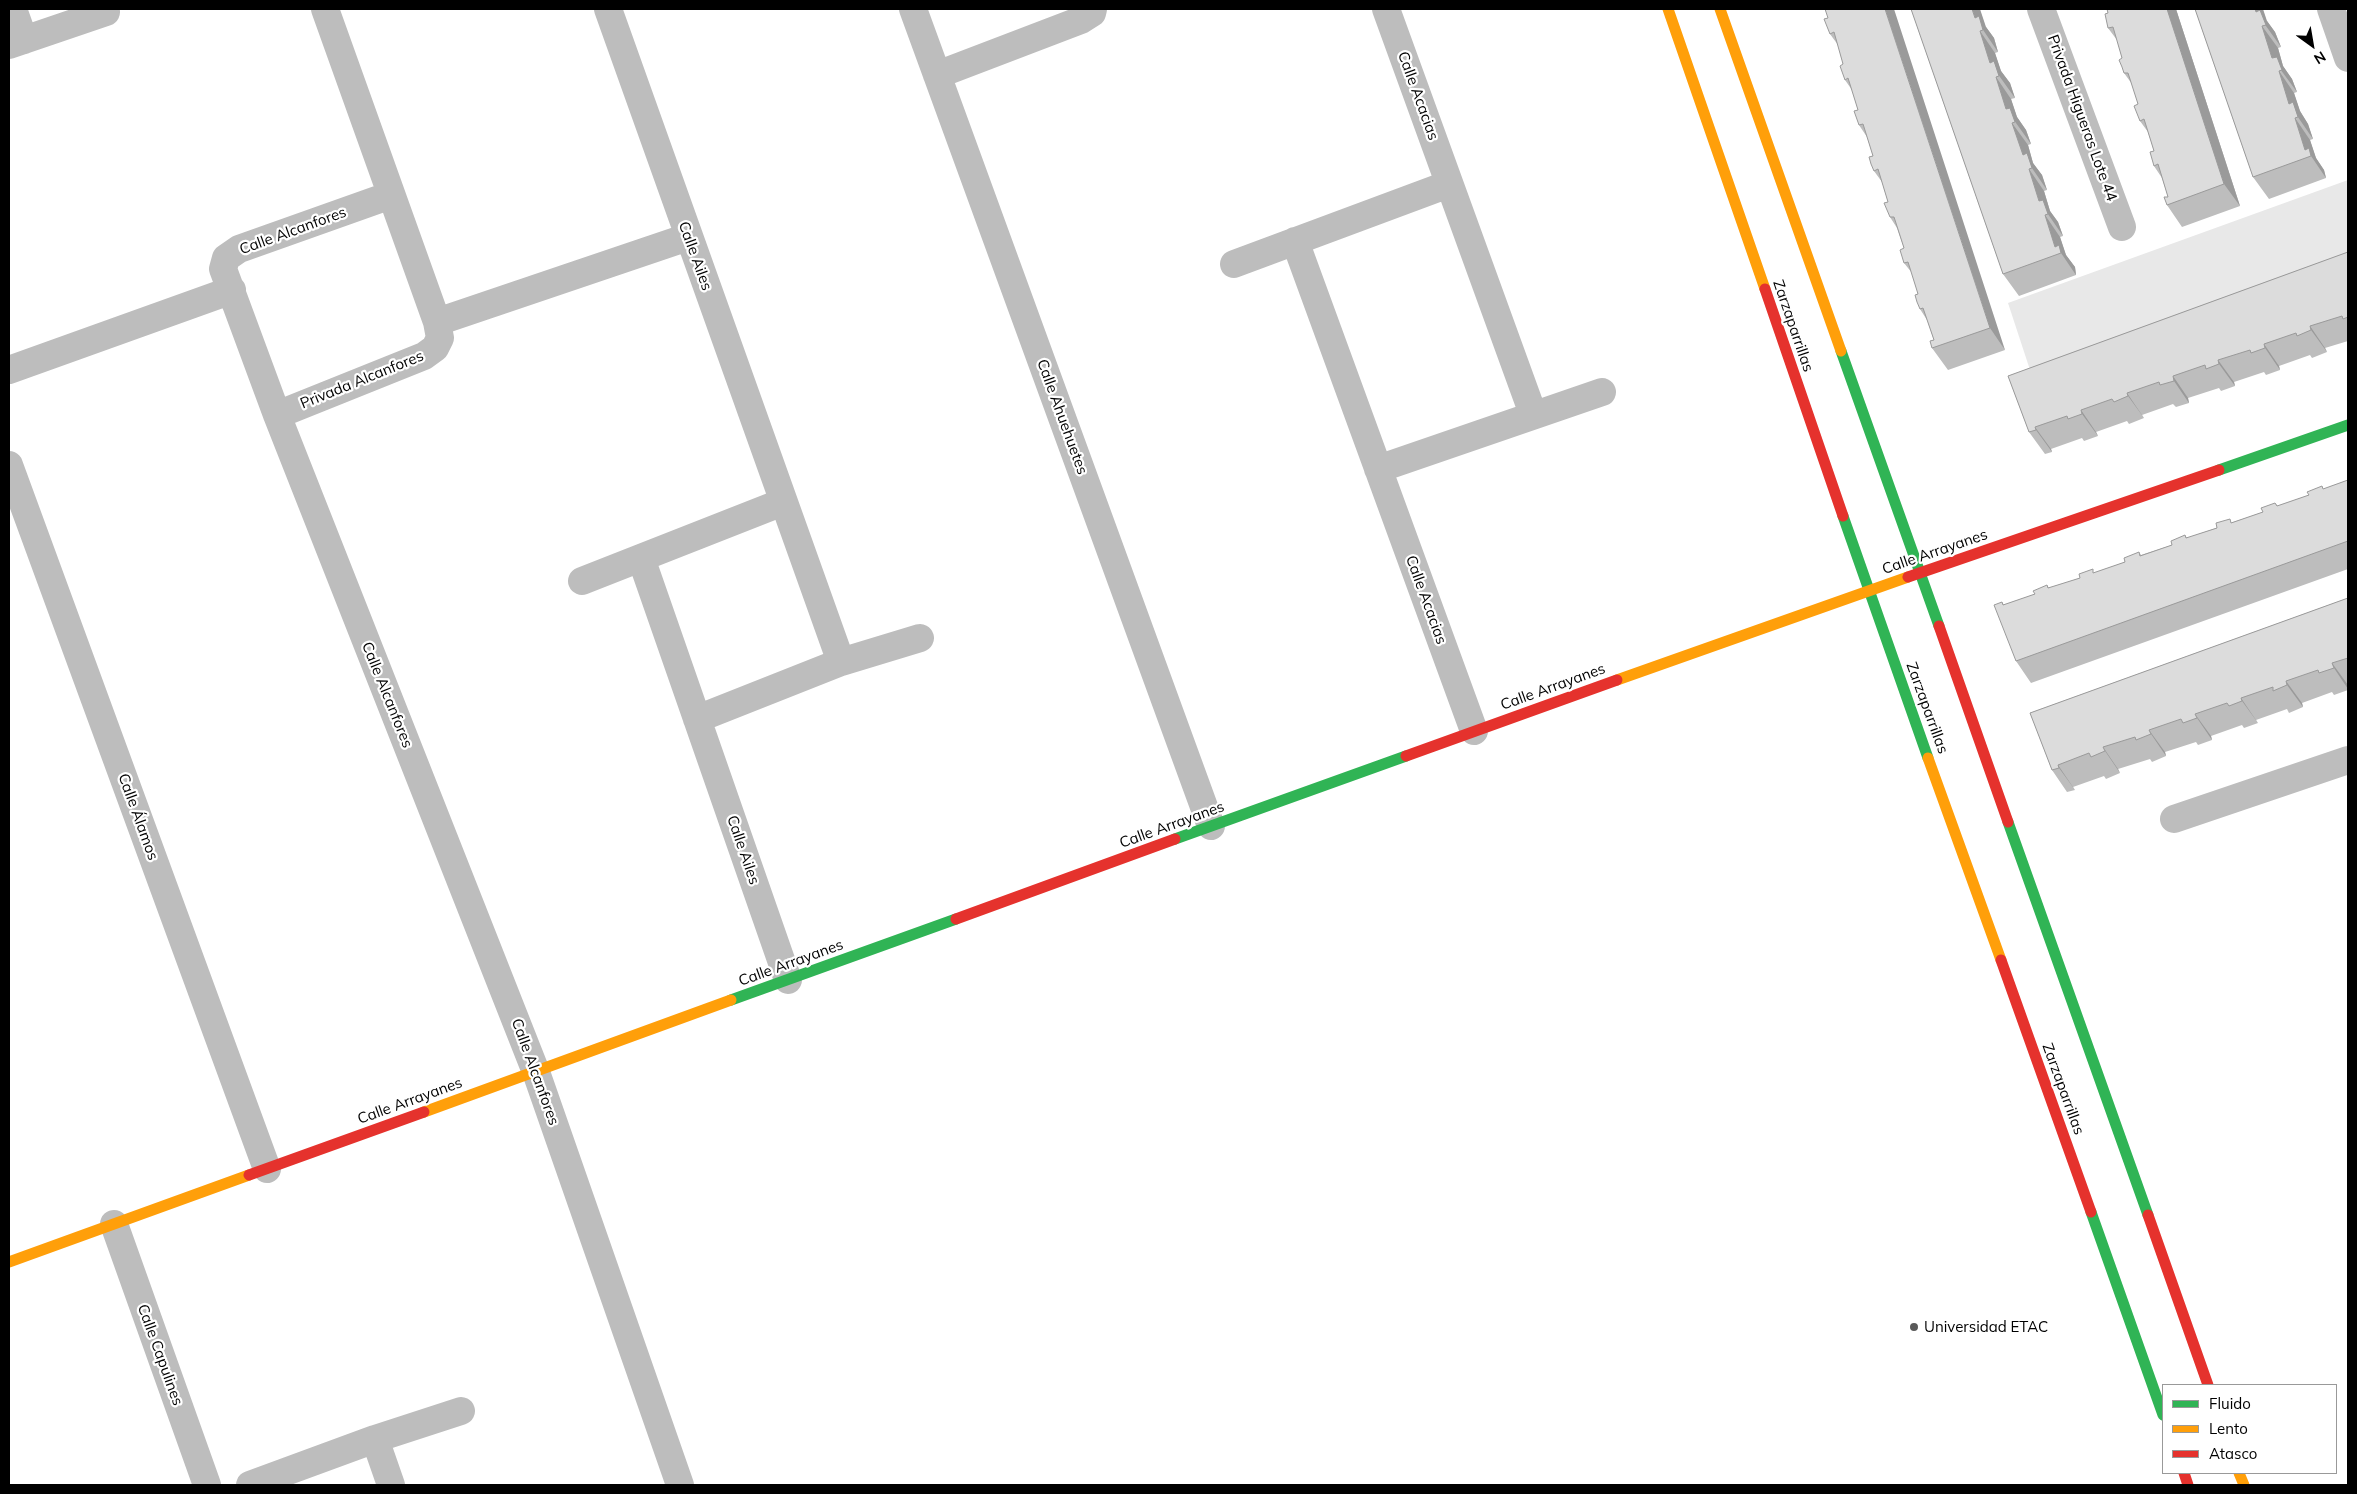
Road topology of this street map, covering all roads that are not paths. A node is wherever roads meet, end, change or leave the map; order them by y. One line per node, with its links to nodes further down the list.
1 (13, 9): 12 (street)
2 (325, 9): 16 (street)
3 (608, 9): 18 (street, Calle Ailes)
4 (913, 9): 14 (street, Calle Ahuehuetes)
5 (1093, 9): 14 (street)
6 (1386, 9): 15 (street, Calle Acacias)
7 (1668, 9): 34 (street, Zarzaparrillas)
8 (1720, 9): 32 (street)
9 (2041, 9): 17 (street, Privada Higueras Lote 44)
10 (2331, 9): 13 (street)
11 (106, 12): 12 (street)
12 (16, 43)
13 (2348, 58)
14 (937, 75): 41 (street, Calle Ahuehuetes)
15 (1449, 184): 19 (street); 25 (street, Calle Acacias)
16 (391, 195): 21 (street, Calle Alcanfores); 22 (street, Privada Alcanfores)
17 (2122, 227)
18 (688, 237): 22 (street); 30 (street, Calle Ailes)
19 (1295, 241): 20 (street); 29 (street, Calle Acacias)
20 (1234, 264)
21 (232, 290): 23 (street); 26 (street, Calle Alcanfores)
22 (437, 322): 26 (street, Privada Alcanfores)
23 (9, 370)
24 (1602, 392): 25 (street)
25 (1533, 414): 29 (street)
26 (276, 415): 43 (street, Calle Alcanfores)
27 (2348, 425): 32 (street, Calle Arrayanes)
28 (9, 466): 44 (street, Calle Álamos)
29 (1378, 468): 38 (street, Calle Acacias)
30 (784, 502): 31 (street); 36 (street, Calle Ailes)
31 (641, 558): 33 (street); 37 (street, Calle Ailes)
32 (1921, 573): 34 (street, Calle Arrayanes); 47 (street)
33 (582, 581)
34 (1869, 591): 38 (street, Calle Arrayanes); 49 (street, Zarzaparrillas)
35 (920, 638): 36 (street)
36 (841, 662): 37 (street)
37 (697, 719): 42 (street, Calle Ailes)
38 (1474, 731): 41 (street, Calle Arrayanes)
39 (2348, 760): 40 (street)
40 (2174, 819)
41 (1211, 826): 42 (street, Calle Arrayanes)
42 (788, 980): 43 (street, Calle Arrayanes)
43 (536, 1072): 44 (street, Calle Arrayanes); 54 (street, Calle Alcanfores)
44 (266, 1169): 45 (street, Calle Arrayanes)
45 (114, 1224): 46 (street, Calle Arrayanes); 51 (street, Calle Capulines)
46 (9, 1262)
47 (2208, 1384)
48 (461, 1411): 50 (street)
49 (2162, 1412)
50 (375, 1439): 52 (street); 53 (street)
51 (207, 1485)
52 (250, 1485)
53 (391, 1485)
54 (680, 1485)

